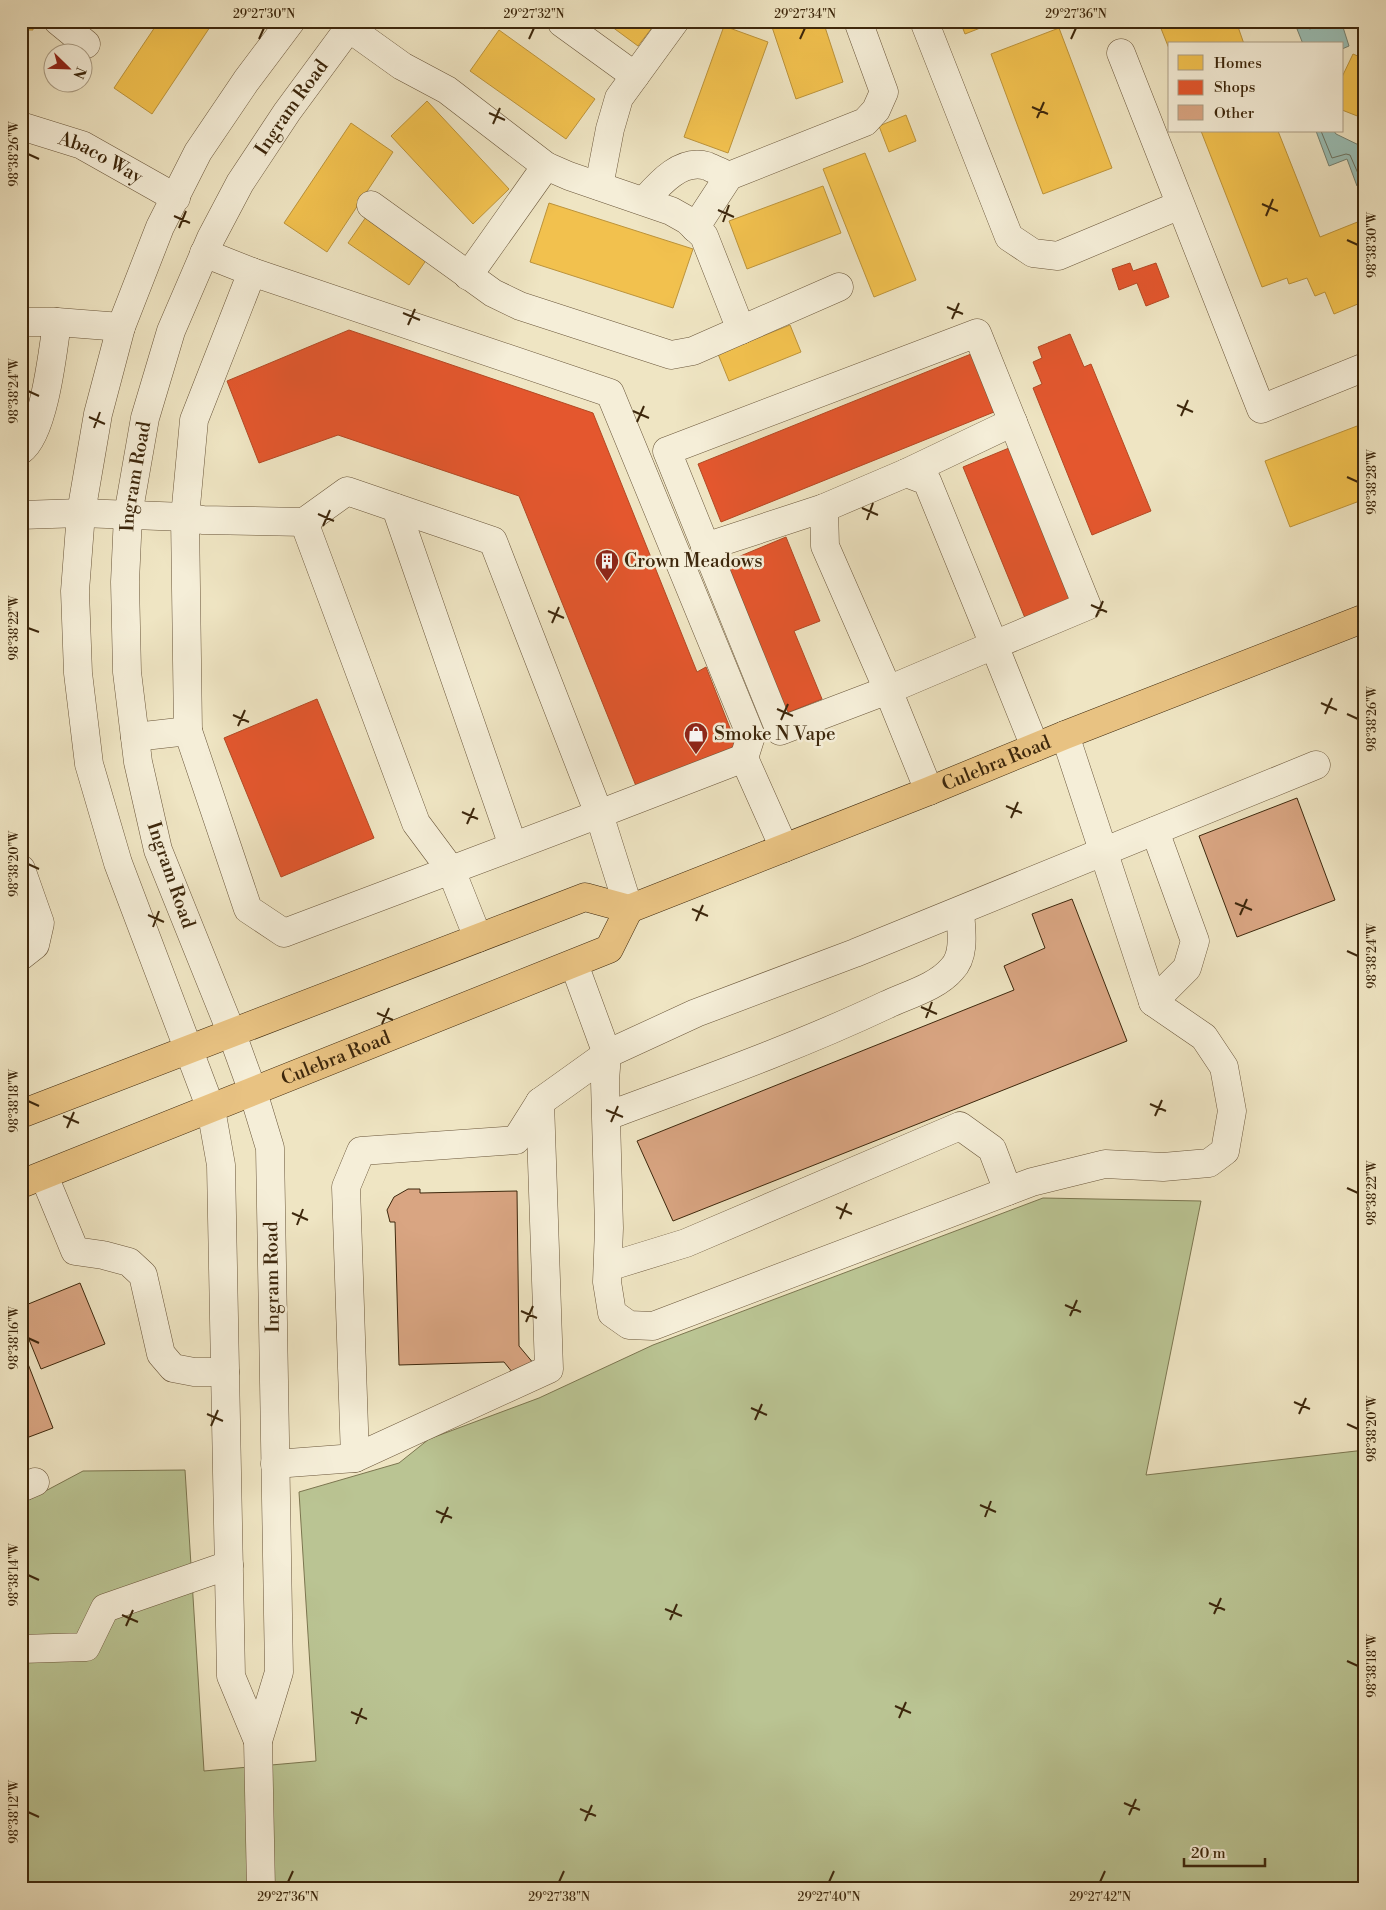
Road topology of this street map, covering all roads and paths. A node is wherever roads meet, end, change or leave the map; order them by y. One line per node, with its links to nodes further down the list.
1 (58, 21): 8 (street)
2 (291, 21): 15 (street, Ingram Road)
3 (563, 21): 10 (street)
4 (675, 21): 10 (street)
5 (858, 21): 13 (street)
6 (924, 21): 18 (street)
7 (352, 25): 12 (street); 20 (street, Ingram Road)
8 (84, 42)
9 (1121, 53): 18 (street)
10 (635, 76): 14 (street)
11 (21, 126): 15 (street, Abaco Way)
12 (546, 166): 14 (street); 22 (street)
13 (729, 176): 16 (street); 19 (street)
14 (599, 186): 16 (street)
15 (176, 198): 26 (street, Ingram Road)
16 (644, 201): 19 (street)
17 (371, 205): 22 (street)
18 (1180, 205): 28 (street)
19 (695, 228): 27 (street)
20 (204, 253): 21 (street); 36 (street, Ingram Road)
21 (252, 272): 37 (street); 47 (street)
22 (468, 276): 27 (street)
23 (839, 287): 27 (street)
24 (21, 322): 25 (street)
25 (58, 322): 26 (street); 30 (street)
26 (122, 327): 34 (street, Ingram Road)
27 (741, 330)
28 (1365, 366)
29 (1013, 422): 31 (street); 39 (street); 41 (street)
30 (21, 450)
31 (906, 472): 33 (street); 41 (street)
32 (396, 508): 38 (street); 50 (street); 52 (street)
33 (824, 508): 39 (street); 42 (street)
34 (81, 513): 35 (street); 36 (street); 64 (street, Ingram Road)
35 (21, 515)
36 (128, 516): 37 (street); 45 (street, Ingram Road)
37 (186, 517): 38 (street); 43 (street)
38 (304, 522): 56 (street)
39 (705, 547): 42 (street)
40 (1365, 618): 44 (main road, Culebra Road)
41 (994, 645): 42 (street); 46 (street)
42 (888, 690): 49 (street)
43 (188, 731): 45 (street); 56 (street)
44 (1065, 735): 46 (main road, Culebra Road); 54 (street)
45 (135, 737): 63 (street, Ingram Road)
46 (1035, 747): 49 (main road, Culebra Road)
47 (744, 758): 50 (street); 53 (street)
48 (1316, 765): 51 (street)
49 (929, 791): 53 (main road, Culebra Road)
50 (599, 814): 52 (street); 57 (street)
51 (1155, 831): 54 (street); 62 (street)
52 (513, 846): 56 (street)
53 (784, 848): 57 (main road, Culebra Road)
54 (1104, 852): 58 (street); 62 (street)
55 (21, 869): 60 (street)
56 (451, 870): 59 (street)
57 (629, 909): 59 (main road); 61 (main road, Culebra Road)
58 (960, 910): 65 (street); 70 (street)
59 (478, 938): 63 (main road)
60 (21, 956)
61 (574, 964): 65 (street); 66 (main road, Culebra Road)
62 (1153, 1002): 72 (street)
63 (232, 1034): 64 (main road); 66 (street, Ingram Road)
64 (189, 1051): 68 (street, Ingram Road); 69 (main road)
65 (607, 1054): 67 (street); 70 (street)
66 (253, 1092): 68 (main road, Culebra Road); 76 (street, Ingram Road)
67 (540, 1102): 75 (street); 75 (street)
68 (211, 1109): 71 (main road, Culebra Road); 74 (street, Ingram Road)
69 (21, 1114)
70 (607, 1116): 73 (street)
71 (33, 1180): 74 (street)
72 (1008, 1191): 73 (street); 73 (street)
73 (608, 1267)
74 (225, 1372): 77 (street, Ingram Road)
75 (355, 1458): 76 (street)
76 (275, 1464): 79 (street, Ingram Road)
77 (229, 1565): 78 (street); 79 (street, Ingram Road)
78 (21, 1649)
79 (258, 1741): 80 (street, Ingram Road)
80 (261, 1889)

